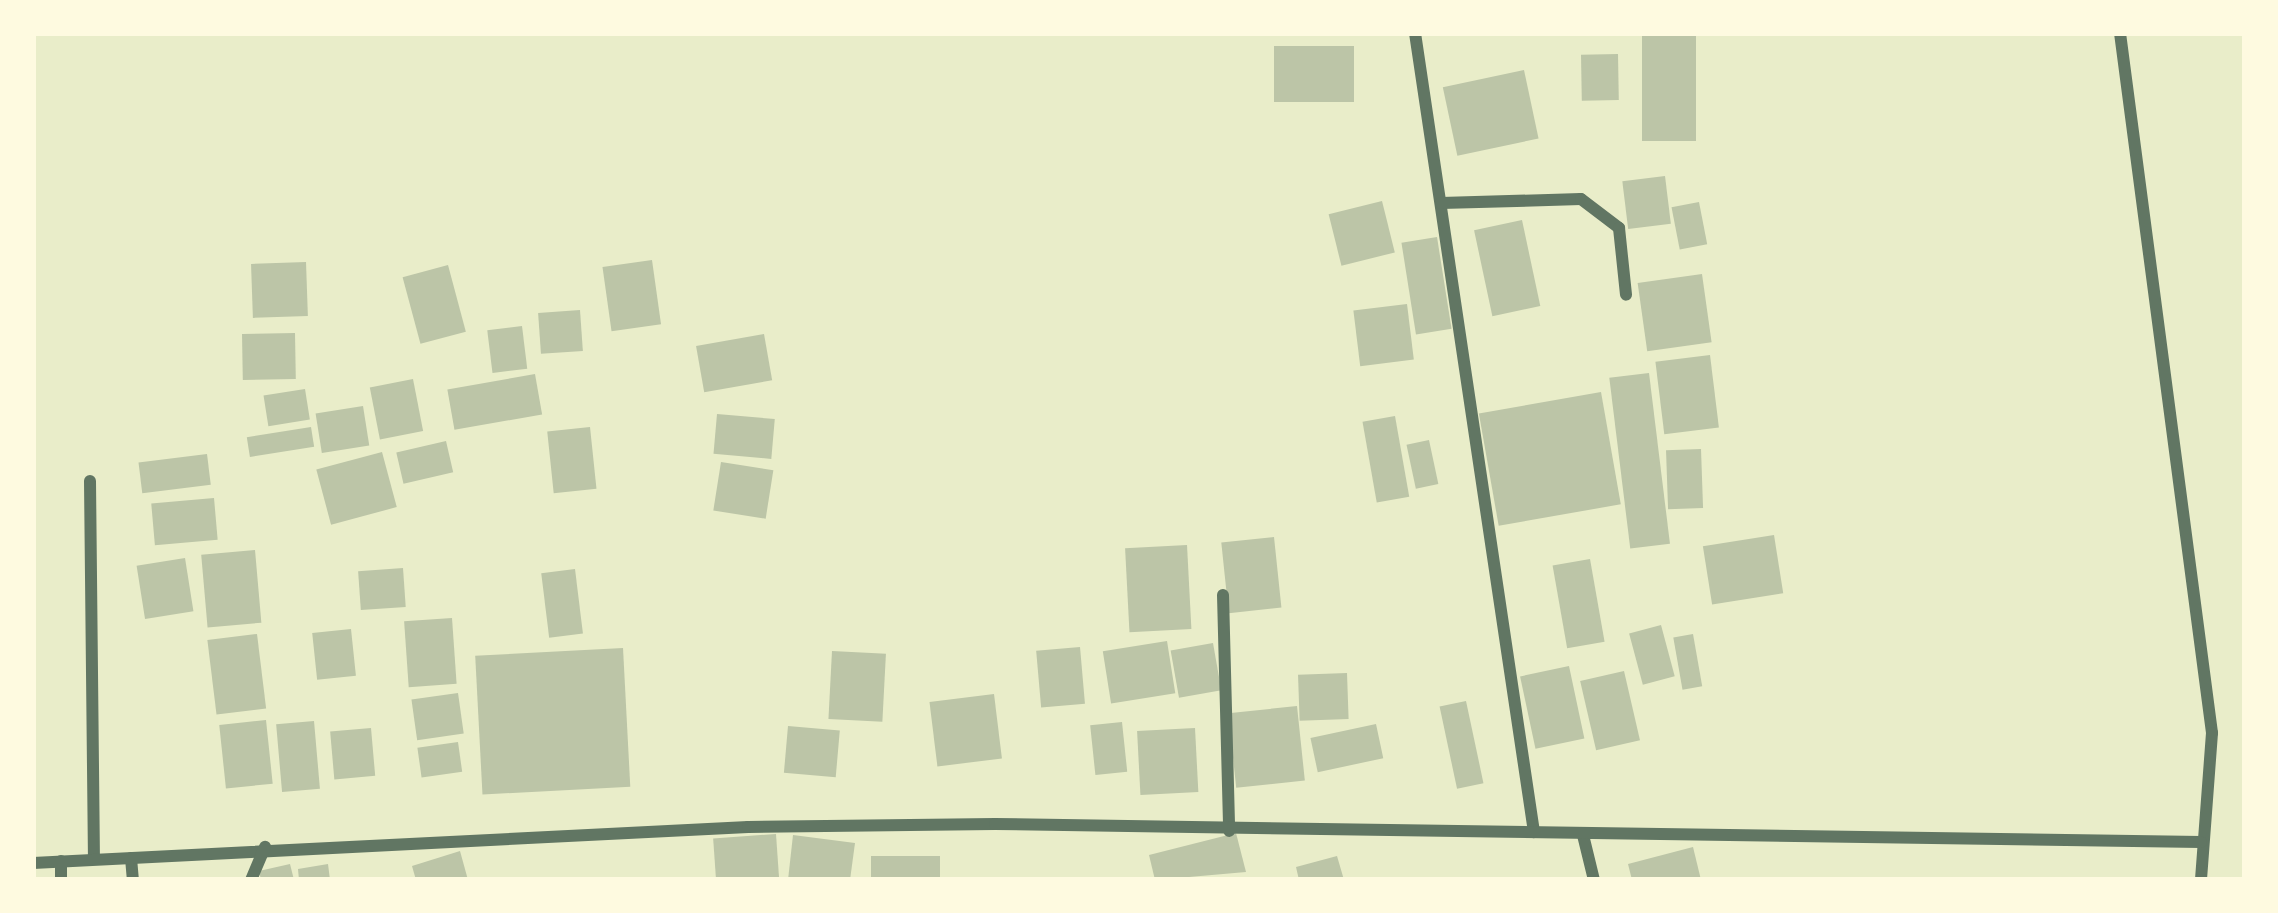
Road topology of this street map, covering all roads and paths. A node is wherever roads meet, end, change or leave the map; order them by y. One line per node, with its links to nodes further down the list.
1 (1415, 33): 3 (street)
2 (2120, 33): 10 (street)
3 (1441, 203): 4 (street); 8 (street)
4 (1626, 295)
5 (90, 482): 13 (street)
6 (1223, 596): 7 (street)
7 (1228, 831): 8 (street); 11 (street)
8 (1534, 832): 9 (street)
9 (1583, 836): 10 (street); 19 (street)
10 (2201, 842): 20 (street)
11 (265, 847): 12 (street); 18 (street)
12 (131, 858): 13 (street); 17 (street)
13 (94, 859): 14 (street)
14 (61, 861): 15 (street); 16 (street)
15 (33, 863)
16 (61, 880)
17 (133, 880)
18 (251, 880)
19 (1594, 880)
20 (2200, 880)

